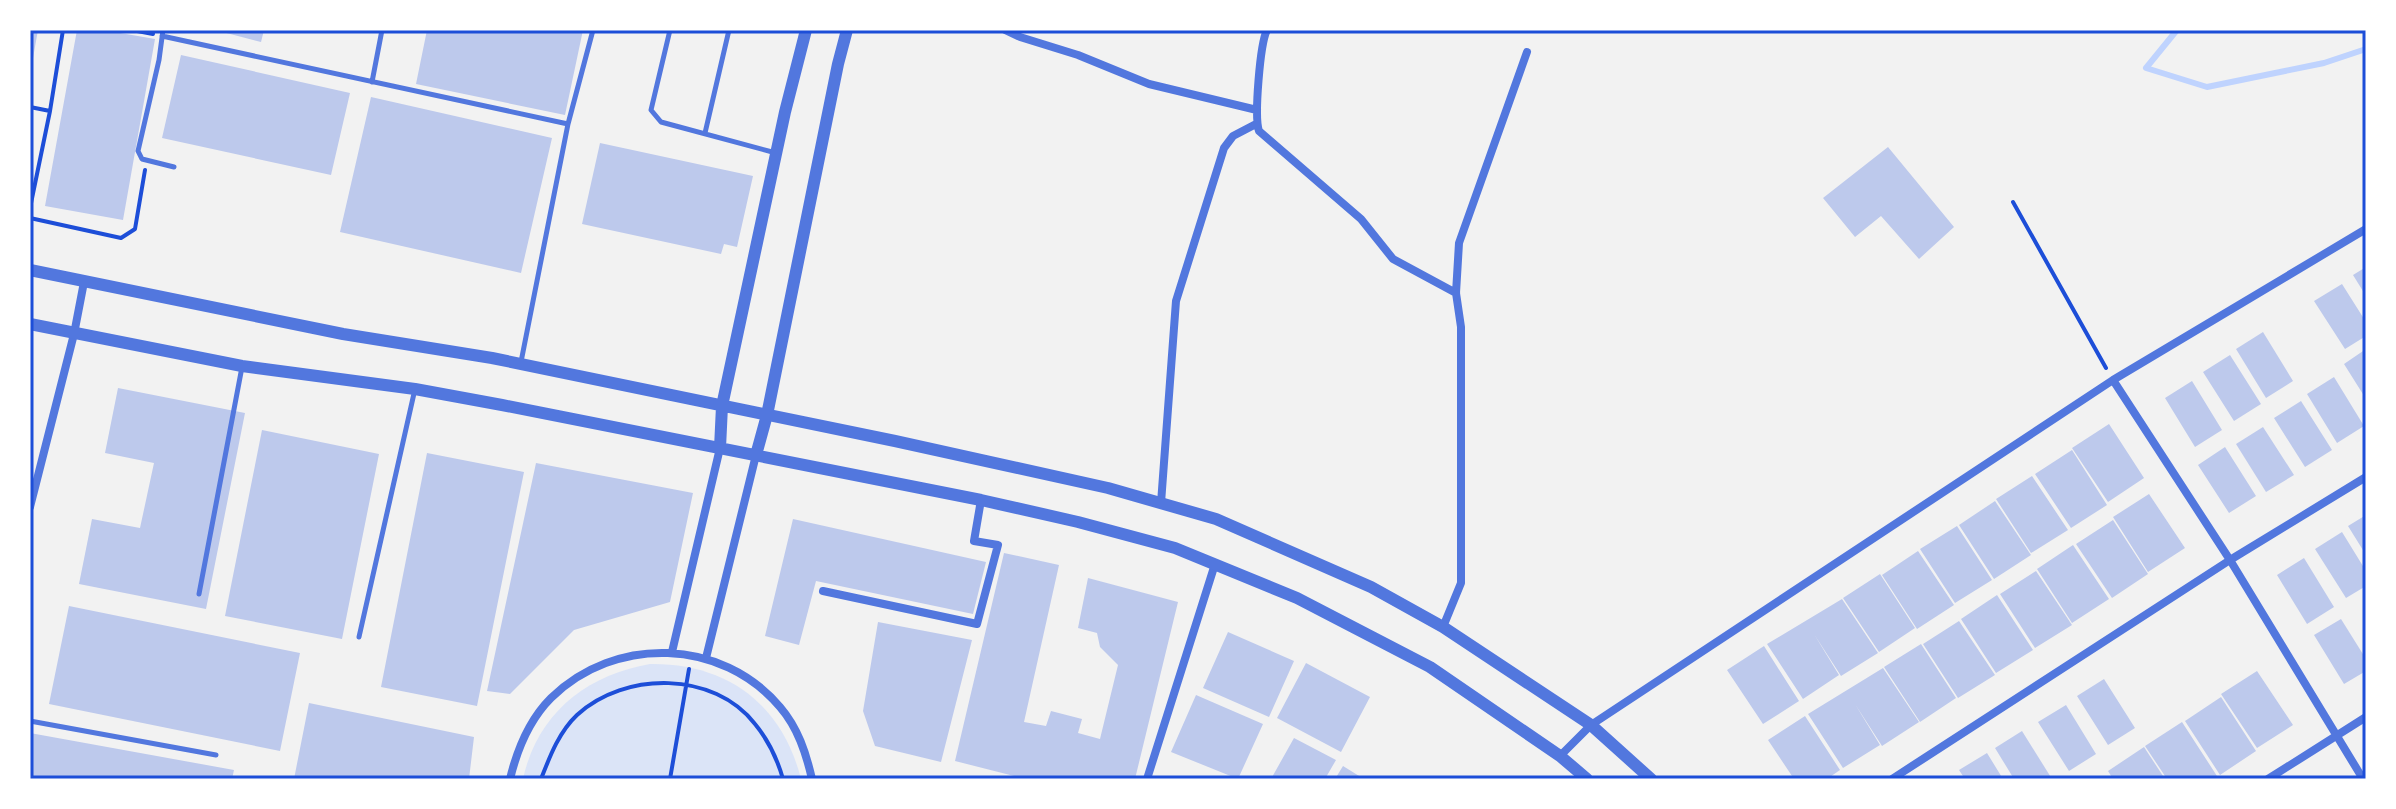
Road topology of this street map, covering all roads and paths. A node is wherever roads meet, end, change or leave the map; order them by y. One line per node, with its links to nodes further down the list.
1 (63, 30): 16 (path)
2 (132, 30): 11 (path)
3 (382, 30): 13 (lane)
4 (593, 30): 17 (lane)
5 (670, 30): 19 (lane)
6 (729, 30): 19 (lane)
7 (806, 30): 20 (street)
8 (847, 30): 37 (street)
9 (1005, 30): 15 (street)
10 (1267, 30): 15 (street)
11 (162, 33): 13 (lane); 22 (lane)
12 (1527, 52): 29 (street)
13 (372, 82): 17 (lane)
14 (30, 107): 16 (path)
15 (1257, 110): 18 (street)
16 (50, 111): 24 (path)
17 (568, 124): 32 (lane)
18 (1256, 124): 29 (street); 42 (street)
19 (705, 133): 20 (lane)
20 (776, 153): 36 (street)
21 (146, 167): 25 (path)
22 (174, 167)
23 (2013, 202): 34 (path)
24 (30, 208)
25 (30, 218)
26 (2366, 229): 34 (street)
27 (30, 270): 28 (street)
28 (84, 282): 31 (street); 32 (street)
29 (1456, 293): 48 (street)
30 (30, 324): 31 (street)
31 (74, 334): 33 (street); 43 (street)
32 (521, 365): 36 (street)
33 (242, 366): 35 (street); 47 (lane)
34 (2113, 380): 44 (street); 56 (street)
35 (415, 389): 38 (street); 49 (lane)
36 (722, 406): 37 (street); 38 (street)
37 (767, 415): 39 (street); 42 (street)
38 (720, 448): 39 (street); 50 (street)
39 (756, 455): 41 (street); 52 (street)
40 (2366, 477): 44 (street)
41 (981, 500): 45 (street); 46 (street)
42 (1161, 503): 48 (street)
43 (30, 507)
44 (2230, 560): 57 (street); 68 (street)
45 (1215, 564): 59 (street); 60 (street)
46 (823, 591)
47 (199, 594)
48 (1443, 627): 56 (street)
49 (359, 637)
50 (672, 652): 51 (street); 61 (street)
51 (692, 654): 52 (street); 53 (path)
52 (706, 658): 65 (street)
53 (687, 684): 62 (path); 63 (path); 64 (path)
54 (2366, 717): 57 (street)
55 (30, 721): 58 (lane)
56 (1591, 725): 59 (street); 67 (street)
57 (2334, 736): 69 (street); 70 (street)
58 (216, 755)
59 (1560, 756): 66 (street)
60 (1149, 778)
61 (510, 779)
62 (541, 779)
63 (670, 779)
64 (783, 779)
65 (812, 779)
66 (1587, 779)
67 (1651, 779)
68 (1892, 779)
69 (2268, 779)
70 (2363, 779)

